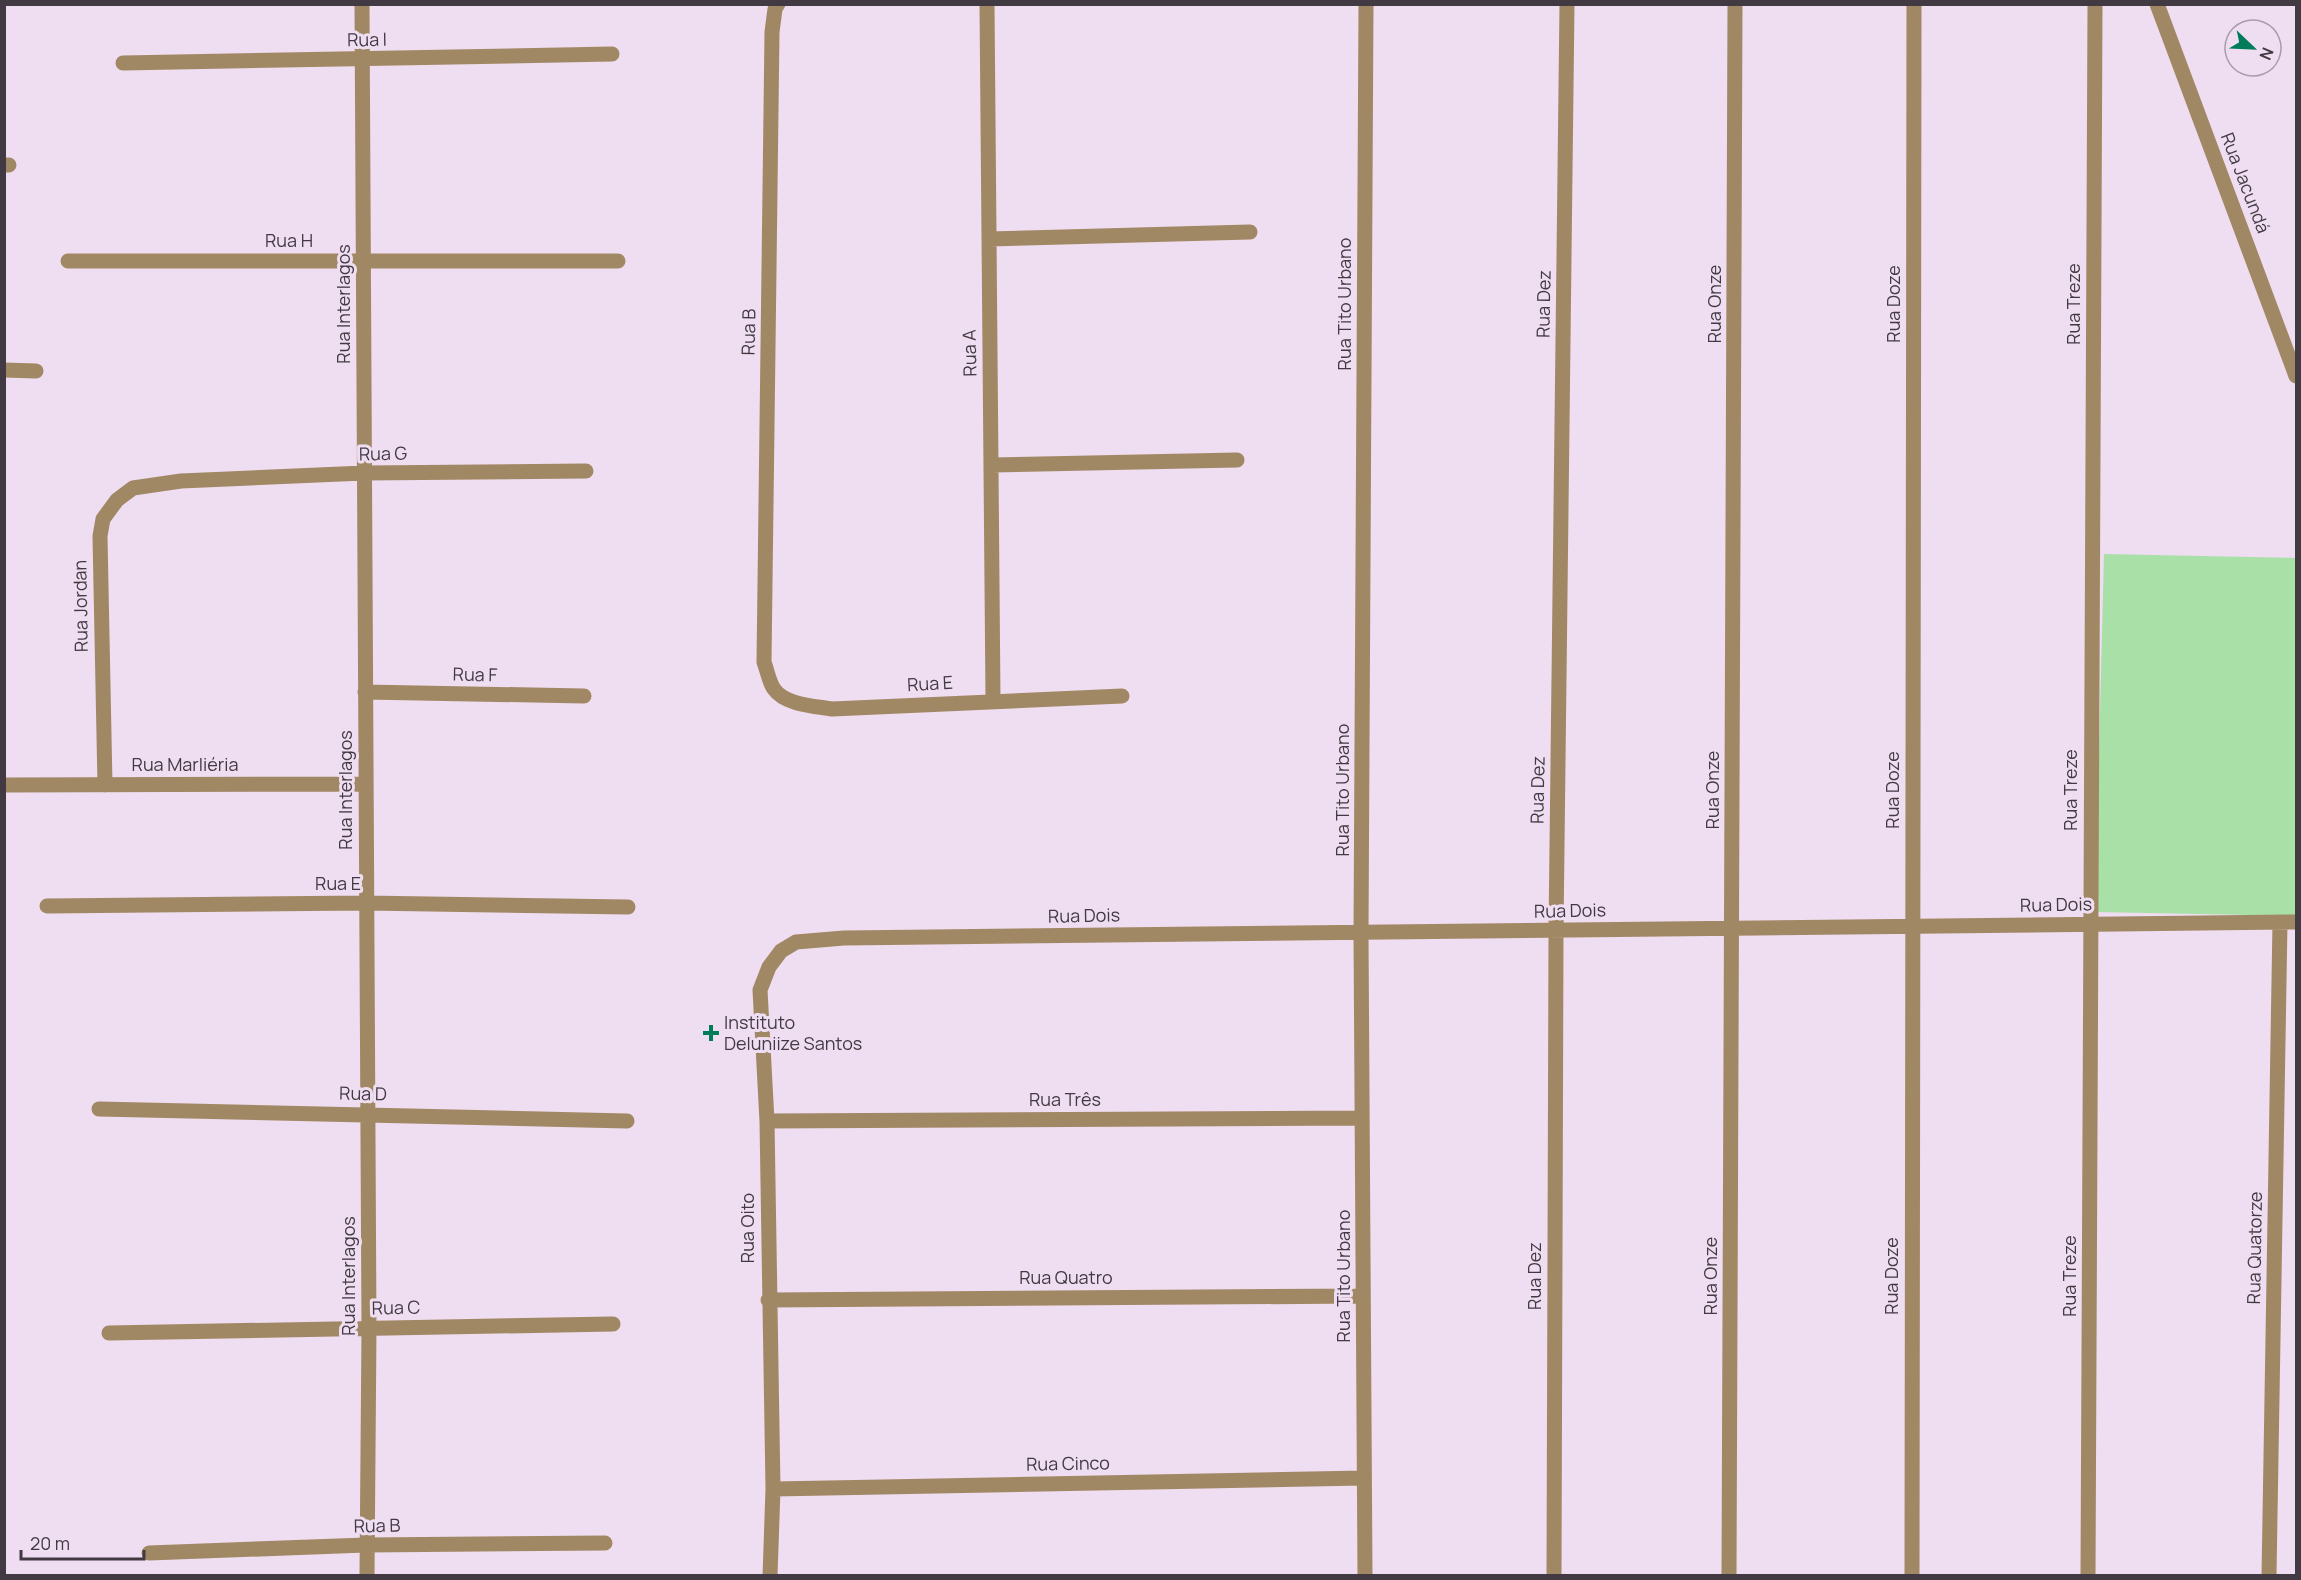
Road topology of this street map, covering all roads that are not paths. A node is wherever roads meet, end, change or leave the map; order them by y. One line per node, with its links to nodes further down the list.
1 (362, 4): 11 (street, Rua Interlagos)
2 (778, 4): 26 (street, Rua B)
3 (987, 4): 14 (street, Rua A)
4 (1366, 4): 43 (street, Rua Tito Urbano)
5 (1566, 4): 42 (street, Rua Dez)
6 (1735, 4): 41 (street, Rua Onze)
7 (1914, 4): 40 (street, Rua Doze)
8 (2095, 4): 39 (street, Rua Treze)
9 (2157, 4): 20 (street, Rua Jacundá)
10 (612, 54): 11 (street, Rua I)
11 (362, 60): 12 (street, Rua I); 15 (street, Rua Interlagos)
12 (123, 63)
13 (1250, 232): 14 (street)
14 (989, 239): 22 (street, Rua A)
15 (364, 260): 16 (street, Rua H); 17 (street, Rua H); 24 (street, Rua Interlagos)
16 (68, 261)
17 (618, 261)
18 (4, 370): 19 (street)
19 (36, 371)
20 (2296, 376)
21 (1237, 460): 22 (street)
22 (991, 465): 30 (street, Rua A)
23 (586, 471): 24 (street, Rua G)
24 (364, 473): 25 (street, Rua G); 27 (street, Rua Interlagos)
25 (181, 482): 33 (street, Rua Jordan)
26 (764, 662): 30 (street, Rua E)
27 (365, 692): 28 (street, Rua F); 31 (street, Rua Interlagos)
28 (584, 696)
29 (1122, 696): 30 (street, Rua E)
30 (993, 700)
31 (366, 784): 33 (street, Rua Marliéria); 34 (street, Rua Interlagos)
32 (4, 785): 33 (street, Rua Marliéria)
33 (105, 785)
34 (365, 903): 35 (street, Rua E); 36 (street, Rua E); 46 (street, Rua Interlagos)
35 (47, 906)
36 (628, 907)
37 (2280, 922): 38 (street, Rua Dois); 39 (street, Rua Dois); 67 (street, Rua Quatorze)
38 (2296, 922)
39 (2090, 924): 40 (street, Rua Dois); 66 (street, Rua Treze)
40 (1912, 927): 41 (street, Rua Dois); 65 (street, Rua Doze)
41 (1732, 928): 42 (street, Rua Dois); 64 (street, Rua Onze)
42 (1556, 931): 43 (street, Rua Dois); 63 (street, Rua Dez)
43 (1361, 933): 44 (street, Rua Dois); 47 (street, Rua Tito Urbano)
44 (844, 938): 49 (street, Rua Oito)
45 (99, 1109): 46 (street, Rua D)
46 (368, 1113): 48 (street, Rua D); 53 (street, Rua Interlagos)
47 (1362, 1118): 49 (street, Rua Três); 50 (street, Rua Tito Urbano)
48 (627, 1121)
49 (767, 1121): 51 (street, Rua Oito)
50 (1363, 1296): 51 (street, Rua Quatro); 55 (street, Rua Tito Urbano)
51 (768, 1300): 56 (street, Rua Oito)
52 (613, 1324): 53 (street, Rua C)
53 (369, 1328): 54 (street, Rua C); 58 (street, Rua Interlagos)
54 (109, 1333)
55 (1364, 1478): 56 (street, Rua Cinco); 62 (street, Rua Tito Urbano)
56 (773, 1489): 61 (street, Rua Oito)
57 (605, 1544): 58 (street, Rua B)
58 (366, 1545): 59 (street, Rua B); 60 (street, Rua Interlagos)
59 (149, 1553)
60 (367, 1575)
61 (770, 1575)
62 (1365, 1575)
63 (1554, 1575)
64 (1729, 1575)
65 (1912, 1575)
66 (2088, 1575)
67 (2269, 1575)

